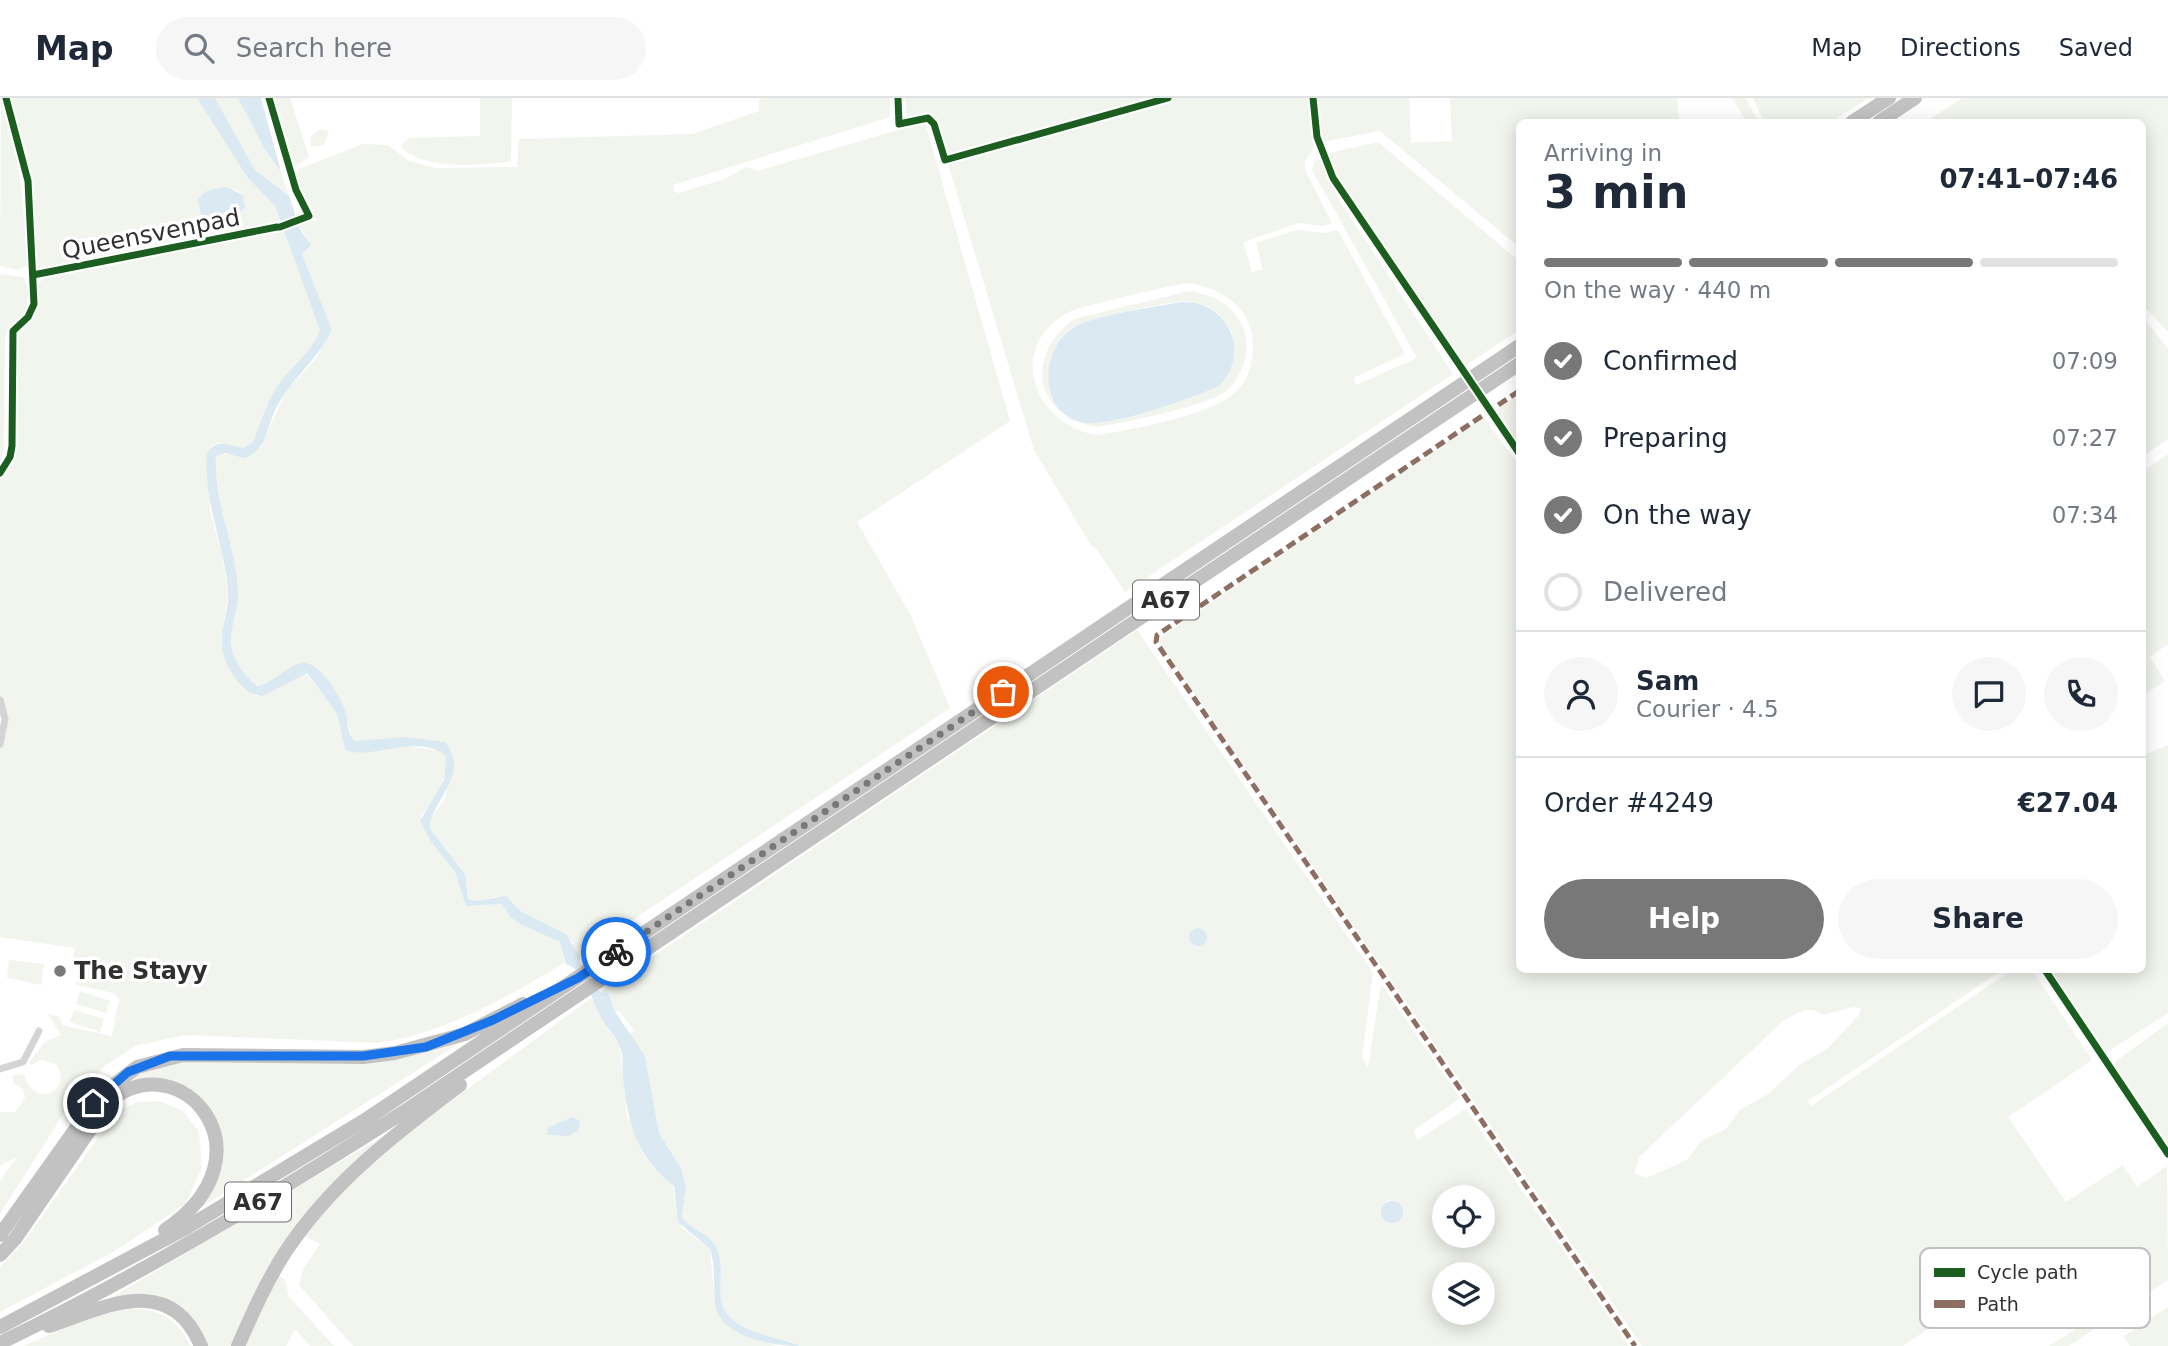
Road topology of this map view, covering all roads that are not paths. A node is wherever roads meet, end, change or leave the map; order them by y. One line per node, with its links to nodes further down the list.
1 (898, 98): 7 (street)
2 (1314, 98): 10 (street, bridge)
3 (1889, 98): 5 (highway)
4 (1915, 98): 6 (highway)
5 (1857, 119)
6 (1884, 119)
7 (945, 160)
8 (1516, 348): 14 (highway, A67)
9 (1516, 366): 14 (highway, A67)
10 (1516, 449)
11 (0, 700): 12 (street)
12 (1, 742)
13 (2047, 973): 18 (street)
14 (587, 980): 16 (highway, A67); 19 (highway, A67); 21 (highway, A67)
15 (39, 1031): 17 (street)
16 (502, 1046): 22 (highway, A67); 24 (highway, A67)
17 (0, 1069)
18 (2168, 1154)
19 (0, 1235)
20 (0, 1255): 21 (highway, A67)
21 (113, 1269): 22 (highway, A67)
22 (1, 1337): 23 (highway)
23 (201, 1346)
24 (238, 1346)

